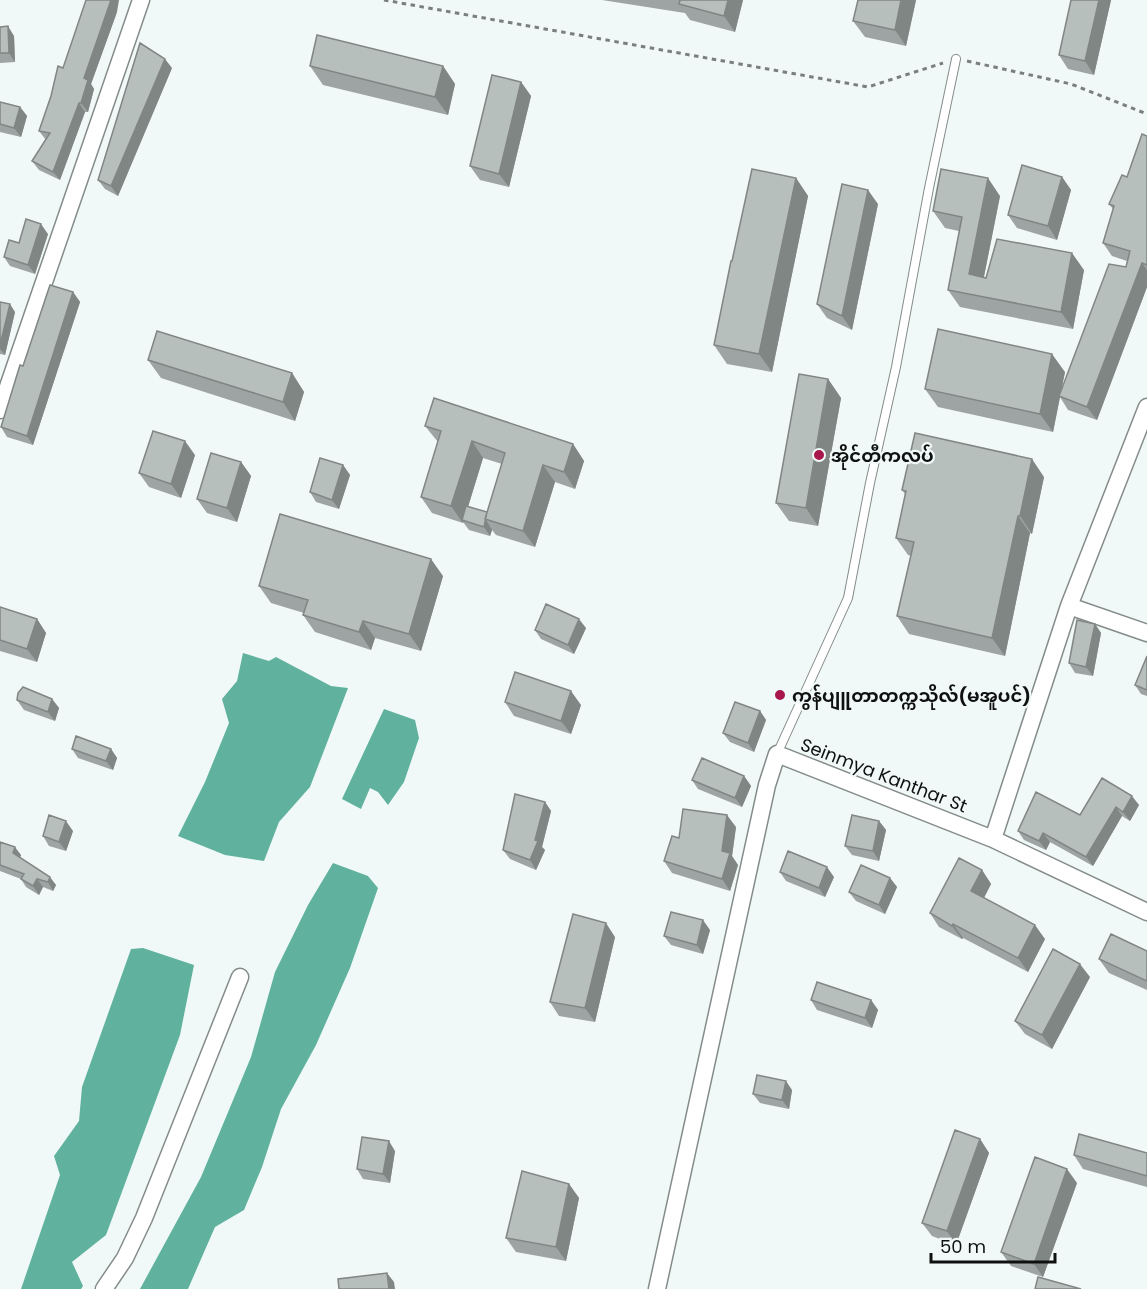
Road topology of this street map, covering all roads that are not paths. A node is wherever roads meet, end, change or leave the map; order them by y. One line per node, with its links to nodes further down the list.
1 (141, 0): 4 (street)
2 (956, 59): 7 (lane)
3 (1147, 407): 5 (street)
4 (0, 410)
5 (1069, 606): 6 (street); 8 (street)
6 (1147, 633)
7 (777, 754): 8 (street, Seinmya Kanthar St); 12 (street, Seinmya Kanthar St)
8 (993, 838): 9 (street, Seinmya Kanthar St)
9 (1147, 912)
10 (240, 977): 11 (street)
11 (105, 1289)
12 (657, 1289)

